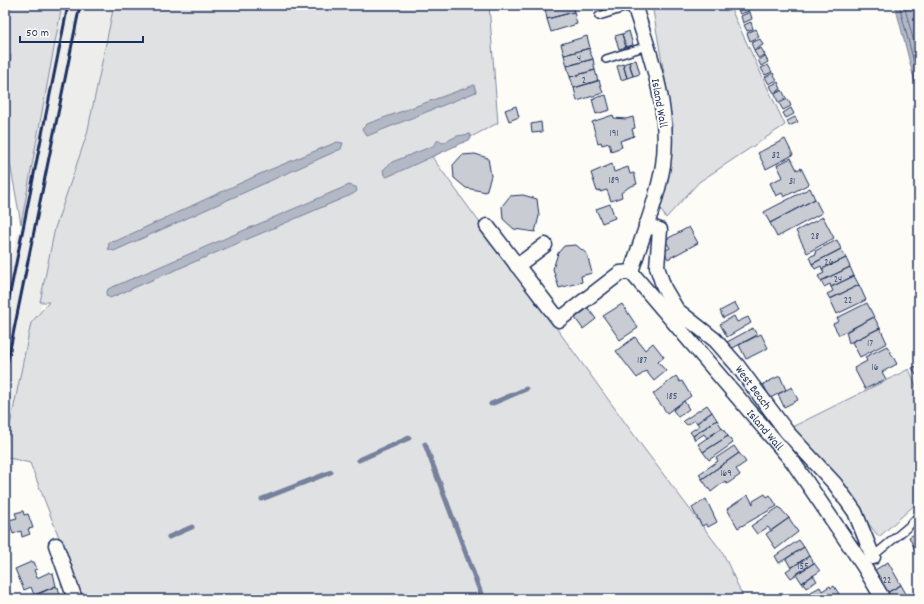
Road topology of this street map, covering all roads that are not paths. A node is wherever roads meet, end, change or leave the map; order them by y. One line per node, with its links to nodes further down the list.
1 (634, 5): 2 (lane); 3 (street, Island Wall)
2 (599, 16)
3 (647, 46): 4 (lane); 5 (street, Island Wall)
4 (606, 59)
5 (646, 225): 9 (street, Island Wall); 12 (street, West Beach)
6 (487, 226): 8 (street)
7 (545, 245): 8 (street)
8 (518, 266): 9 (street)
9 (631, 272): 12 (street, Island Wall)
10 (919, 515): 12 (lane)
11 (56, 545): 13 (street)
12 (868, 561): 14 (street, Island Wall)
13 (75, 599)
14 (883, 599)

